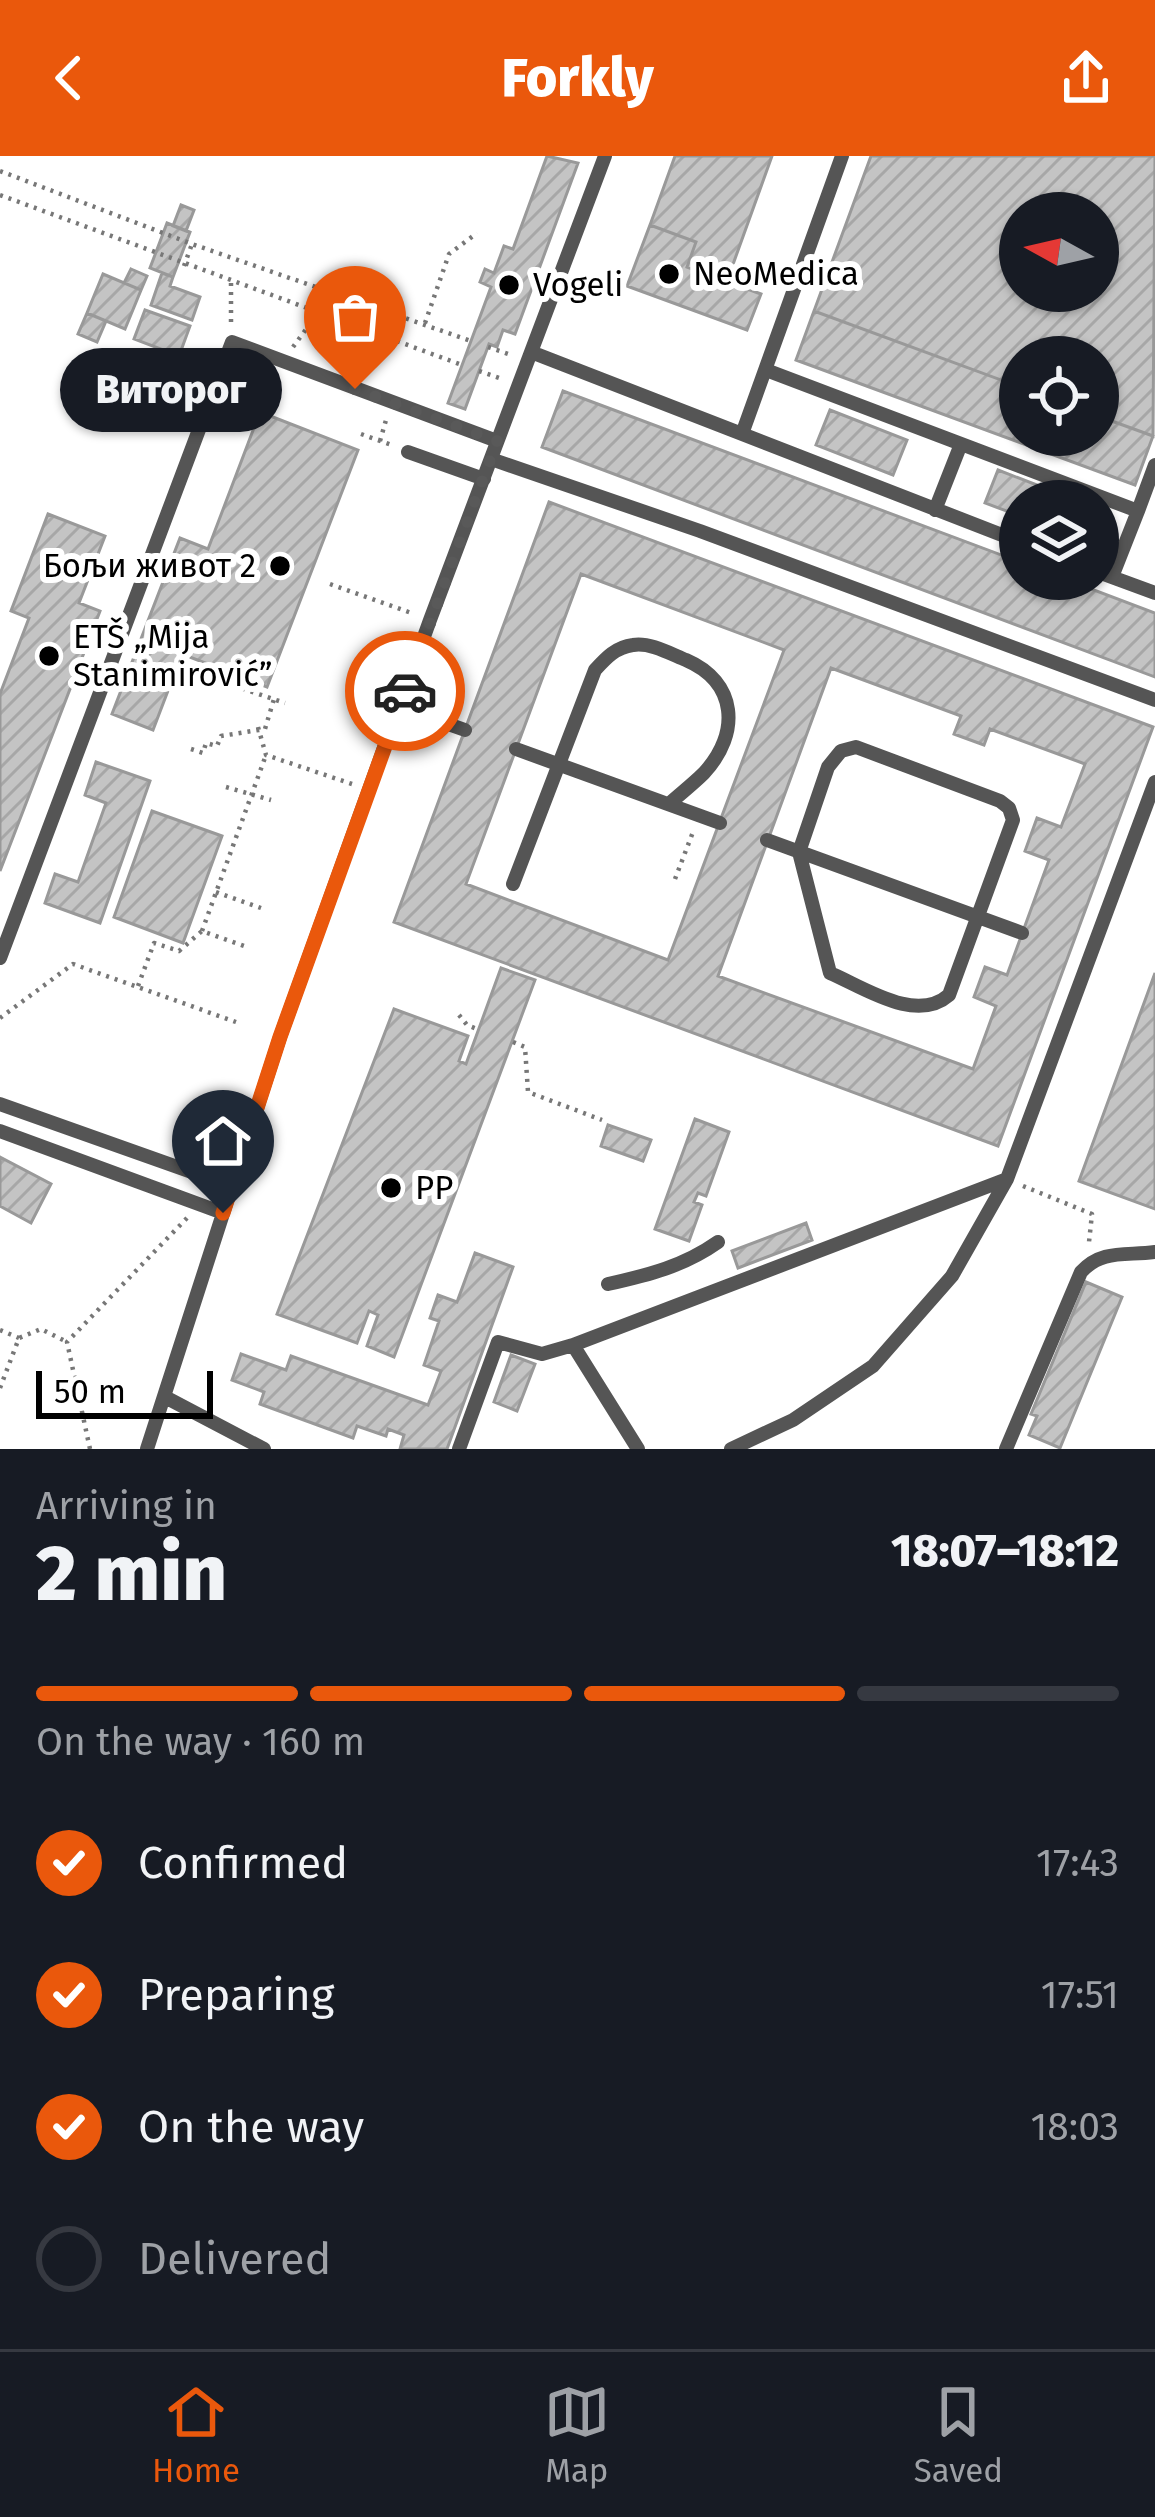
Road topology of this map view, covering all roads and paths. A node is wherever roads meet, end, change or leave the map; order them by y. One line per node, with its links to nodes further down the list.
1 (604, 156): 14 (lane)
2 (842, 156): 17 (lane)
3 (0, 171): 6 (path)
4 (0, 196): 7 (path)
5 (477, 233): 10 (path)
6 (192, 244): 7 (path); 10 (path)
7 (184, 266): 8 (path)
8 (231, 283): 9 (path); 12 (path)
9 (318, 313): 15 (path); 16 (path)
10 (424, 325): 11 (path)
11 (471, 341)
12 (232, 342): 15 (lane); 69 (lane)
13 (488, 347): 14 (path)
14 (529, 357): 19 (lane); 22 (lane)
15 (282, 362): 20 (lane)
16 (462, 365)
17 (766, 370): 22 (lane); 25 (lane)
18 (479, 371): 19 (path)
19 (518, 385): 24 (lane)
20 (391, 403): 23 (path); 24 (lane)
21 (361, 434): 23 (path)
22 (742, 434): 30 (lane)
23 (380, 441): 26 (path)
24 (497, 441): 27 (lane)
25 (961, 444): 30 (lane); 31 (lane)
26 (409, 452): 29 (lane)
27 (491, 459): 29 (lane); 40 (lane)
28 (1155, 465): 31 (lane)
29 (484, 479): 37 (lane)
30 (935, 510): 32 (lane)
31 (1138, 511): 33 (lane)
32 (999, 534)
33 (1119, 548)
34 (1119, 580): 36 (lane)
35 (330, 584): 37 (path)
36 (1155, 593)
37 (430, 620): 42 (lane)
38 (208, 677): 39 (path)
39 (274, 699): 41 (path); 43 (path)
40 (1155, 700)
41 (285, 703)
42 (400, 706): 44 (lane); 51 (lane)
43 (258, 727): 45 (path); 47 (path)
44 (465, 730)
45 (191, 748)
46 (516, 749): 48 (lane)
47 (266, 755): 51 (path); 52 (path)
48 (559, 764): 54 (lane); 54 (lane); 60 (lane)
49 (1155, 782): 68 (lane)
50 (226, 787): 52 (path)
51 (369, 790): 80 (lane)
52 (252, 794): 53 (path); 61 (path)
53 (272, 800)
54 (669, 804): 55 (lane)
55 (699, 815): 56 (lane); 59 (path)
56 (720, 823)
57 (767, 840): 58 (lane)
58 (799, 852): 63 (lane); 63 (lane); 63 (lane)
59 (675, 879)
60 (513, 884)
61 (216, 892): 62 (path); 64 (path)
62 (261, 908)
63 (978, 917): 65 (lane)
64 (202, 931): 66 (path); 70 (path)
65 (1022, 933)
66 (247, 947)
67 (1070, 950): 68 (lane)
68 (1089, 957): 79 (lane)
69 (0, 958)
70 (137, 988): 72 (path); 73 (path)
71 (460, 1015): 74 (path)
72 (0, 1018)
73 (236, 1022)
74 (477, 1029)
75 (513, 1042): 77 (path)
76 (0, 1104): 80 (lane)
77 (602, 1120)
78 (0, 1131): 81 (lane)
79 (1007, 1179): 85 (path); 90 (lane); 98 (lane)
80 (231, 1186): 82 (lane)
81 (200, 1205): 82 (lane); 89 (path)
82 (223, 1213): 92 (lane)
83 (718, 1243): 86 (lane)
84 (1155, 1252): 85 (lane)
85 (1092, 1259): 99 (lane)
86 (608, 1284)
87 (0, 1330): 88 (path)
88 (19, 1338): 89 (path); 91 (path)
89 (67, 1342): 93 (path)
90 (573, 1345): 96 (lane); 97 (lane)
91 (0, 1388)
92 (165, 1397): 94 (lane); 95 (lane)
93 (91, 1449)
94 (147, 1449)
95 (264, 1449)
96 (459, 1449)
97 (638, 1449)
98 (731, 1449)
99 (1006, 1449)

